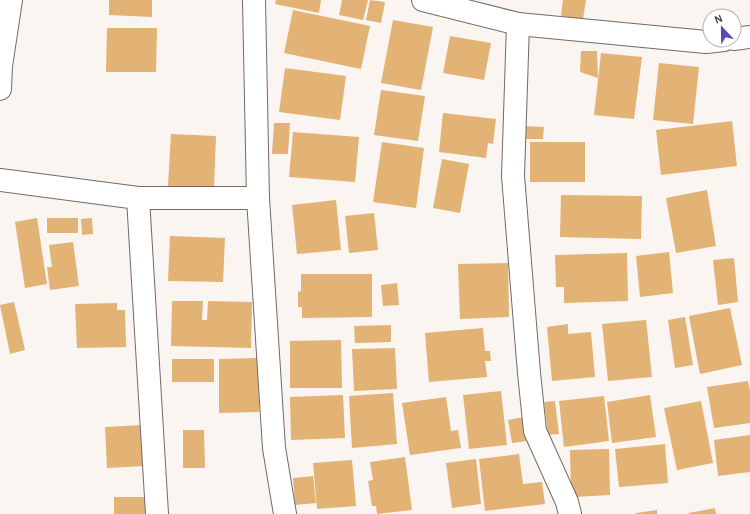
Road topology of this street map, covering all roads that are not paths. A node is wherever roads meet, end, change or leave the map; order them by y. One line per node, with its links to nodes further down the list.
1 (11, 0): 7 (street)
2 (254, 0): 10 (street)
3 (423, 0): 4 (street)
4 (472, 6): 5 (street)
5 (518, 24): 6 (street); 13 (street)
6 (702, 42)
7 (0, 89)
8 (0, 180): 9 (street)
9 (138, 198): 10 (street); 11 (street)
10 (258, 198): 12 (street)
11 (156, 514)
12 (285, 514)
13 (570, 514)

